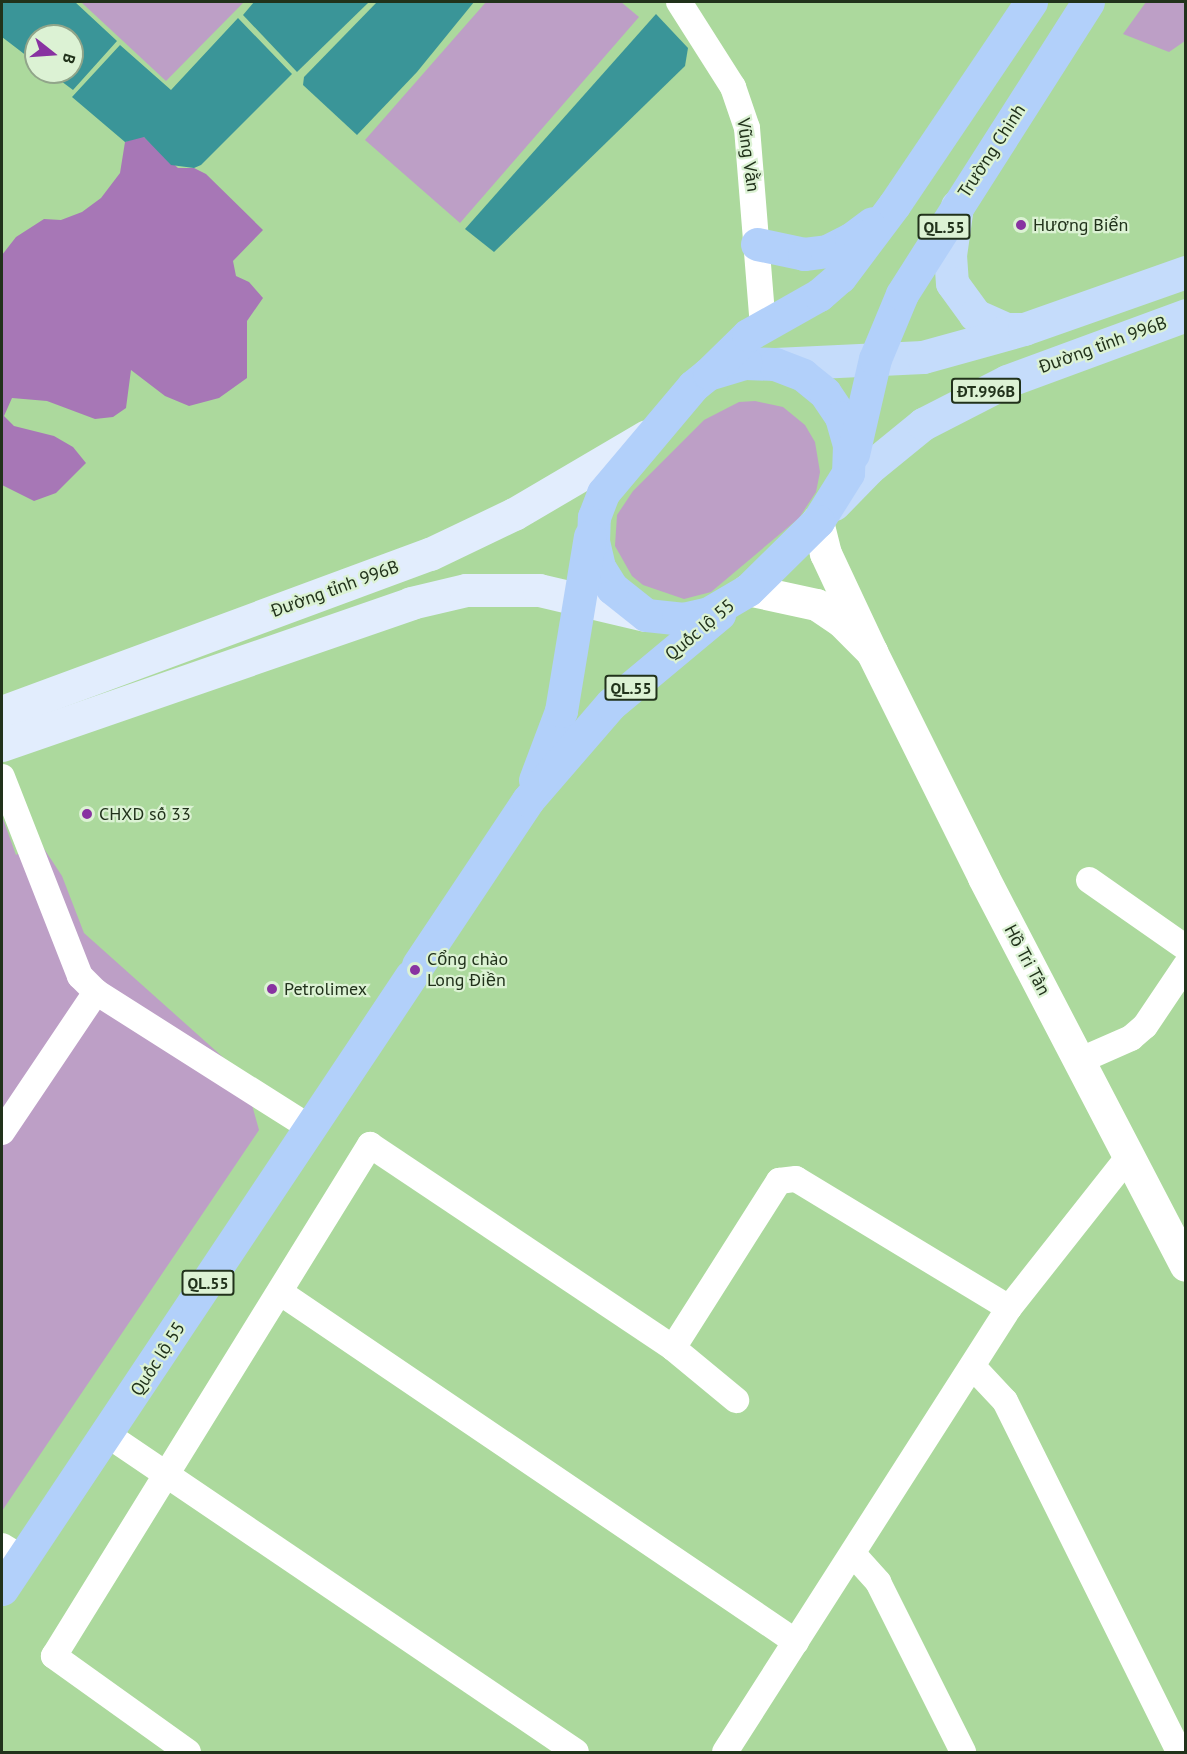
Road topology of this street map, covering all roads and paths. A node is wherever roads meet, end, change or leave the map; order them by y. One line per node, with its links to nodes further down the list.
1 (679, 2): 6 (street, Vũng Vằn)
2 (1031, 2): 4 (highway, QL.55)
3 (1088, 2): 5 (highway, Trường Chinh / QL.55)
4 (894, 205): 6 (highway); 9 (highway, QL.55)
5 (957, 207): 10 (main road); 11 (highway, Trường Chinh / QL.55)
6 (757, 244): 9 (street, Vũng Vằn)
7 (1185, 272): 10 (main road)
8 (1185, 315): 17 (main road, Đường tỉnh 996B / ĐT.996B)
9 (763, 326): 13 (highway, QL.55)
10 (1024, 329): 11 (main road)
11 (875, 359): 12 (main road); 15 (highway, Trường Chinh / QL.55)
12 (775, 364): 13 (highway); 15 (highway)
13 (708, 374): 14 (highway)
14 (654, 432): 16 (highway); 22 (main road, Đường tỉnh 996B)
15 (848, 473): 17 (highway)
16 (594, 517): 19 (highway, Quốc lộ 55 / QL.55); 20 (highway)
17 (818, 521): 18 (highway); 21 (street, Hồ Tri Tân)
18 (748, 590): 20 (highway); 21 (street); 25 (highway, Quốc lộ 55 / QL.55)
19 (577, 598): 20 (main road, Đường tỉnh 996B); 23 (main road, Đường tỉnh 996B); 25 (highway, Quốc lộ 55 / QL.55)
20 (646, 615)
21 (872, 652): 30 (street, Hồ Tri Tân)
22 (2, 712)
23 (2, 745)
24 (2, 777): 29 (street)
25 (528, 800): 32 (highway, Quốc lộ 55 / QL.55)
26 (1089, 880): 27 (street)
27 (1185, 948)
28 (1185, 965): 30 (street)
29 (96, 992): 31 (street); 32 (street)
30 (1081, 1060): 34 (street, Hồ Tri Tân)
31 (10, 1100): 33 (street)
32 (310, 1128): 41 (highway, Quốc lộ 55 / QL.55)
33 (2, 1132)
34 (1130, 1156): 35 (street, Hồ Tri Tân); 37 (street)
35 (1185, 1266)
36 (281, 1293): 38 (street); 42 (street); 46 (street)
37 (1009, 1308): 38 (street); 39 (street)
38 (673, 1348): 40 (street)
39 (974, 1368): 44 (street); 51 (street)
40 (736, 1400)
41 (108, 1435): 42 (street); 43 (highway, Quốc lộ 55 / QL.55)
42 (166, 1476): 47 (street); 48 (street)
43 (12, 1552): 45 (highway, Quốc lộ 55 / QL.55)
44 (853, 1554): 46 (street); 50 (street)
45 (2, 1589)
46 (796, 1642): 49 (street)
47 (188, 1752)
48 (576, 1752)
49 (725, 1752)
50 (963, 1752)
51 (1179, 1752)

